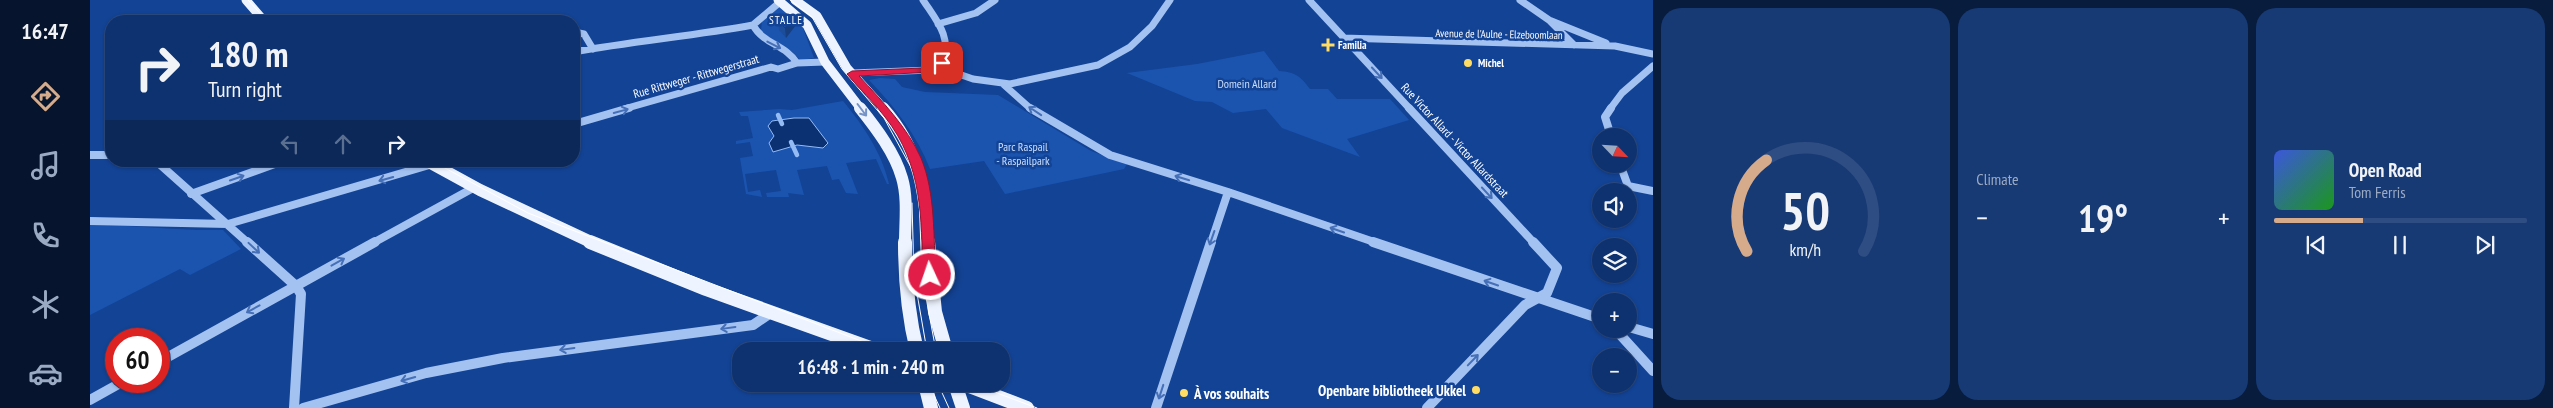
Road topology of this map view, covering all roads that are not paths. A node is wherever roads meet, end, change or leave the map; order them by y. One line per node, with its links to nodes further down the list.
1 (246, 0): 9 (main road)
2 (795, 0): 26 (main road)
3 (923, 0): 11 (street)
4 (995, 0): 11 (street)
5 (1170, 0): 27 (street)
6 (1308, 0): 14 (street, Rue Victor Allard - Victor Allardstraat)
7 (1520, 0): 10 (street)
8 (779, 1): 12 (street); 20 (main road)
9 (259, 15)
10 (1549, 20): 15 (street); 16 (street)
11 (938, 24): 22 (street)
12 (753, 25): 17 (street); 21 (street, one-way to 21)
13 (580, 31): 17 (street)
14 (1343, 38): 15 (street, Avenue de l'Aulne - Elzeboomlaan); 44 (street, Rue Victor Allard - Victor Allardstraat, one-way to 44)
15 (1574, 45): 16 (street, Avenue de l'Aulne - Elzeboomlaan)
16 (1616, 46): 19 (street, Avenue de l'Aulne - Elzeboomlaan)
17 (592, 48): 18 (street)
18 (580, 51)
19 (1653, 54)
20 (825, 62): 21 (street, Rue Rittweger - Rittwegerstraat); 51 (main road, one-way to 51)
21 (797, 63): 28 (street, Rue Rittweger - Rittwegerstraat, one-way to 21)
22 (942, 63): 24 (street); 25 (street)
23 (1653, 66): 29 (street)
24 (931, 70): 25 (street); 26 (street)
25 (950, 71): 27 (street)
26 (852, 74): 52 (main road)
27 (1003, 84): 38 (street, one-way to 27)
28 (580, 122)
29 (1608, 128)
30 (105, 155): 31 (street)
31 (90, 156)
32 (162, 167): 40 (street)
33 (266, 167): 40 (street, one-way to 33)
34 (417, 167): 42 (street, one-way to 42)
35 (442, 167): 37 (main road)
36 (1623, 173): 39 (street)
37 (475, 187): 43 (street, one-way to 37); 45 (main road)
38 (1228, 192): 44 (street, one-way to 38); 65 (street, one-way to 65)
39 (1653, 192)
40 (191, 194): 42 (street)
41 (90, 221): 42 (street)
42 (228, 224): 43 (street, one-way to 43)
43 (296, 286): 53 (street, one-way to 53); 60 (street)
44 (1537, 298): 46 (street); 66 (street, one-way to 44)
45 (772, 312): 50 (main road); 61 (street, one-way to 61)
46 (1592, 316)
47 (1637, 329): 48 (street)
48 (1653, 334)
49 (1622, 338): 54 (street)
50 (854, 342)
51 (915, 342)
52 (943, 342)
53 (170, 356)
54 (1653, 371)
55 (105, 392): 59 (street)
56 (927, 392): 62 (main road)
57 (958, 392): 63 (main road)
58 (985, 392): 64 (main road)
59 (90, 400)
60 (294, 408)
61 (303, 408)
62 (931, 408)
63 (963, 408)
64 (1027, 408)
65 (1156, 408)
66 (1427, 408)

